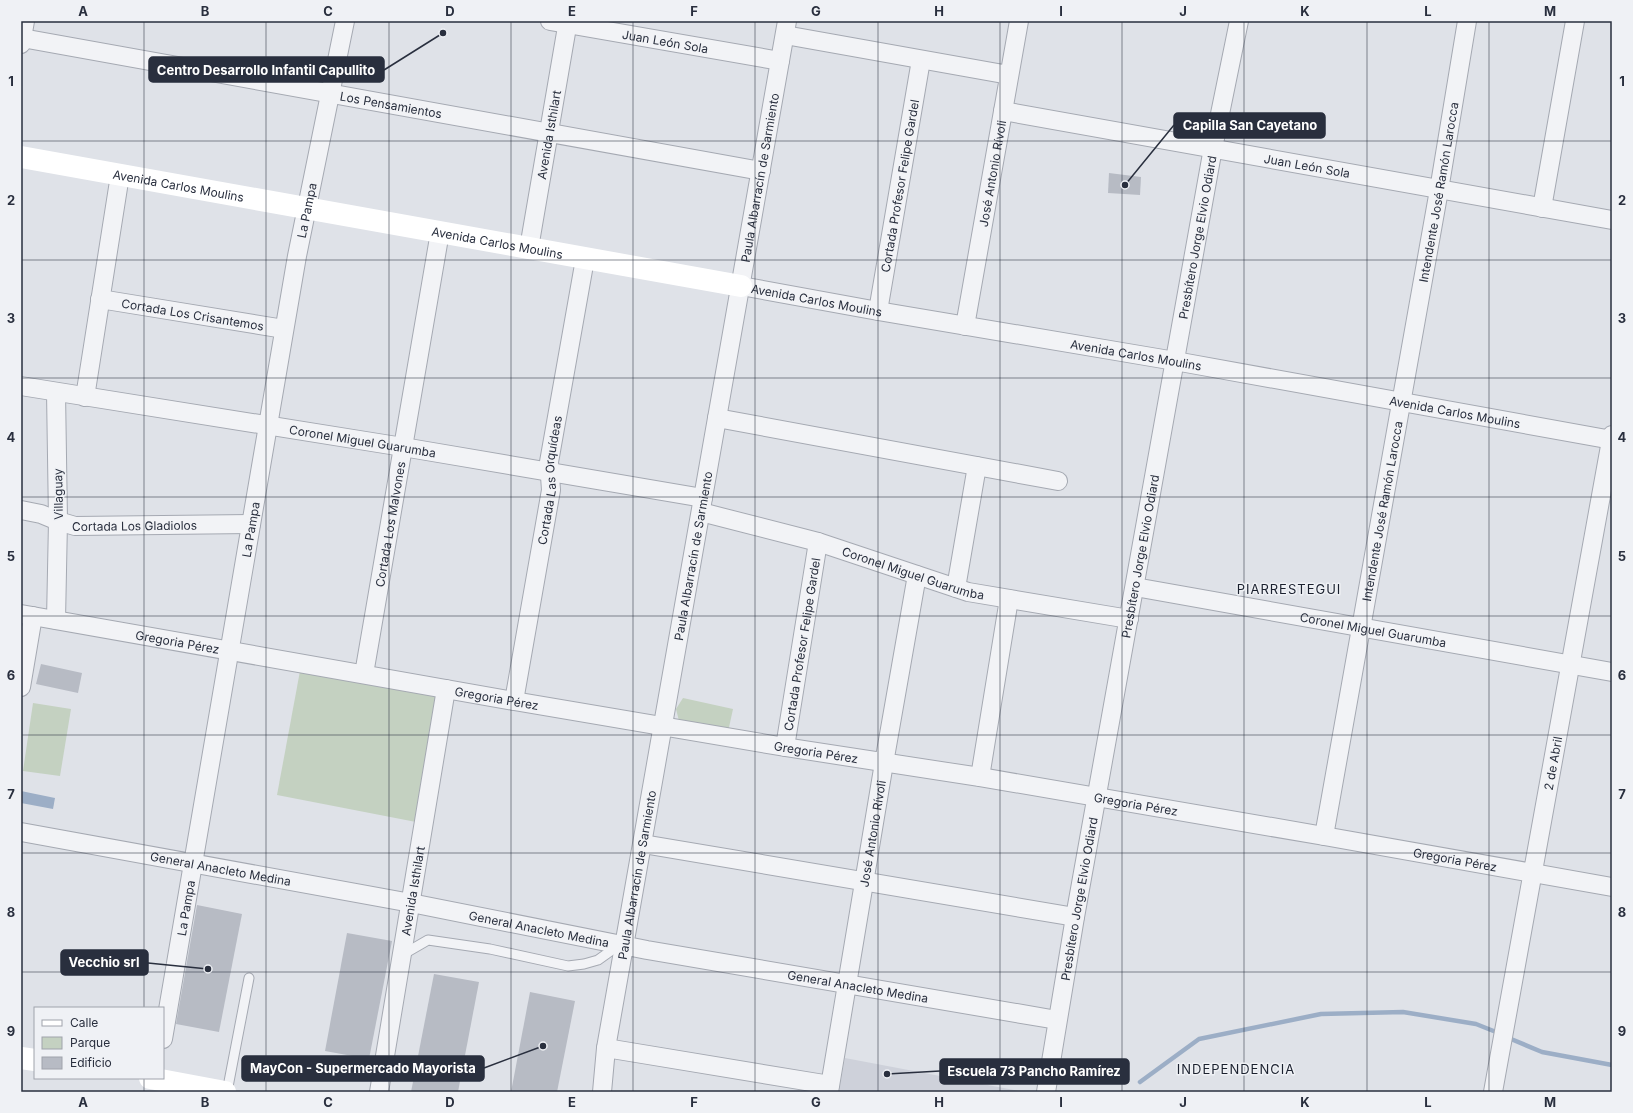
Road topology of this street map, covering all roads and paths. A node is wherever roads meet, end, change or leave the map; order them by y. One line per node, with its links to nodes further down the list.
1 (345, 21): 13 (street, La Pampa)
2 (550, 21): 7 (street, Juan León Sola)
3 (1019, 21): 12 (street, José Antonio Rívoli)
4 (1239, 21): 16 (street, Presbítero Jorge Elvio Odiard)
5 (1467, 21): 20 (street, Intendente José Ramón Larocca)
6 (1575, 21): 22 (street)
7 (568, 23): 11 (street, Juan León Sola); 15 (street, Avenida Isthilart)
8 (786, 28): 10 (street); 11 (street, Paula Albarracín de Sarmiento)
9 (23, 34): 13 (street, Los Pensamientos)
10 (921, 60): 12 (street); 29 (street, Cortada Profesor Felipe Gardel)
11 (780, 61): 18 (street, Paula Albarracín de Sarmiento)
12 (1009, 75): 14 (street, José Antonio Rívoli)
13 (330, 94): 15 (street, Los Pensamientos); 21 (street, La Pampa)
14 (1003, 111): 16 (street, Juan León Sola); 30 (street, José Antonio Rívoli)
15 (548, 133): 18 (street, Los Pensamientos); 25 (street, Avenida Isthilart)
16 (1213, 148): 20 (street, Juan León Sola); 32 (street, Presbítero Jorge Elvio Odiard)
17 (21, 157): 19 (street, Avenida Carlos Moulins)
18 (761, 171): 27 (street, Paula Albarracín de Sarmiento)
19 (120, 175): 21 (street, Avenida Carlos Moulins); 28 (street)
20 (1439, 190): 22 (street, Juan León Sola); 36 (street, Intendente José Ramón Larocca)
21 (308, 208): 24 (street, Avenida Carlos Moulins); 31 (street, La Pampa)
22 (1542, 208): 23 (street, Juan León Sola)
23 (1612, 220)
24 (440, 232): 25 (street, Avenida Carlos Moulins); 40 (street, Cortada Los Malvones)
25 (528, 248): 26 (street, Avenida Carlos Moulins)
26 (585, 259): 27 (street, Avenida Carlos Moulins); 42 (street, Cortada Las Orquídeas)
27 (741, 286): 29 (street, Avenida Carlos Moulins); 37 (street, Paula Albarracín de Sarmiento)
28 (100, 299): 31 (street, Cortada Los Crisantemos); 35 (street)
29 (878, 311): 30 (street, Avenida Carlos Moulins)
30 (964, 326): 32 (street, Avenida Carlos Moulins)
31 (284, 329): 38 (street, La Pampa)
32 (1175, 361): 36 (street, Avenida Carlos Moulins); 50 (street, Presbítero Jorge Elvio Odiard)
33 (21, 386): 34 (street, Coronel Miguel Guarumba)
34 (56, 392): 35 (street, Coronel Miguel Guarumba); 46 (street, Villaguay)
35 (85, 397): 38 (street, Coronel Miguel Guarumba)
36 (1402, 403): 39 (street, Avenida Carlos Moulins); 56 (street, Intendente José Ramón Larocca)
37 (717, 418): 41 (street); 44 (street, Paula Albarracín de Sarmiento)
38 (268, 426): 40 (street, Coronel Miguel Guarumba); 47 (street, La Pampa)
39 (1612, 438): 58 (street, 2 de Abril)
40 (403, 447): 42 (street, Coronel Miguel Guarumba); 60 (street, Cortada Los Malvones)
41 (977, 466): 43 (street); 51 (street)
42 (550, 471): 44 (street, Coronel Miguel Guarumba); 63 (street, Cortada Las Orquídeas)
43 (1058, 481)
44 (702, 505): 48 (street, Coronel Miguel Guarumba); 64 (street, Paula Albarracín de Sarmiento)
45 (21, 510): 46 (street, Cortada Los Gladiolos)
46 (58, 521): 47 (street, Cortada Los Gladiolos); 55 (street, Villaguay)
47 (251, 524): 57 (street, La Pampa)
48 (818, 542): 49 (street, Coronel Miguel Guarumba); 65 (street, Cortada Profesor Felipe Gardel)
49 (917, 575): 51 (street, Coronel Miguel Guarumba); 66 (street, José Antonio Rívoli)
50 (1135, 587): 54 (street, Presbítero Jorge Elvio Odiard); 56 (street, Coronel Miguel Guarumba)
51 (956, 588): 52 (street, Coronel Miguel Guarumba)
52 (1009, 599): 54 (street, Coronel Miguel Guarumba); 67 (street)
53 (27, 615): 55 (street, Gregoria Pérez); 61 (street)
54 (1129, 619): 68 (street, Presbítero Jorge Elvio Odiard)
55 (56, 620): 57 (street, Gregoria Pérez)
56 (1362, 627): 58 (street, Coronel Miguel Guarumba); 70 (street, Intendente José Ramón Larocca)
57 (230, 650): 60 (street, Gregoria Pérez); 72 (street, La Pampa)
58 (1571, 664): 59 (street, Coronel Miguel Guarumba); 73 (street, 2 de Abril)
59 (1612, 672)
60 (364, 674): 62 (street, Gregoria Pérez)
61 (21, 686)
62 (446, 689): 63 (street, Gregoria Pérez); 76 (street, Avenida Isthilart)
63 (514, 701): 64 (street, Gregoria Pérez)
64 (663, 726): 65 (street, Gregoria Pérez); 71 (street, Paula Albarracín de Sarmiento)
65 (785, 747): 66 (street, Gregoria Pérez)
66 (884, 763): 67 (street, Gregoria Pérez); 74 (street, José Antonio Rívoli)
67 (980, 777): 68 (street, Gregoria Pérez)
68 (1097, 797): 70 (street, Gregoria Pérez); 77 (street, Presbítero Jorge Elvio Odiard)
69 (21, 832): 72 (street, General Anacleto Medina)
70 (1324, 836): 73 (street, Gregoria Pérez)
71 (643, 844): 74 (street); 78 (street, Paula Albarracín de Sarmiento)
72 (193, 862): 76 (street, General Anacleto Medina); 83 (street, La Pampa)
73 (1532, 873): 75 (street, Gregoria Pérez); 93 (street, 2 de Abril)
74 (865, 882): 77 (street); 81 (street, José Antonio Rívoli)
75 (1612, 888)
76 (411, 903): 78 (street, General Anacleto Medina); 79 (street, Avenida Isthilart)
77 (1075, 917): 82 (street, Presbítero Jorge Elvio Odiard)
78 (621, 946): 79 (lane); 81 (street, General Anacleto Medina); 84 (street, Paula Albarracín de Sarmiento)
79 (402, 956): 90 (street, Avenida Isthilart)
80 (249, 978): 89 (lane)
81 (847, 984): 82 (street, General Anacleto Medina); 88 (street, José Antonio Rívoli)
82 (1057, 1020): 92 (street, Presbítero Jorge Elvio Odiard)
83 (164, 1033)
84 (606, 1048): 88 (street); 91 (street, Paula Albarracín de Sarmiento)
85 (21, 1058): 86 (street)
86 (34, 1060)
87 (154, 1082): 89 (street)
88 (830, 1089)
89 (226, 1092)
90 (379, 1092)
91 (602, 1092)
92 (1046, 1092)
93 (1494, 1092)

